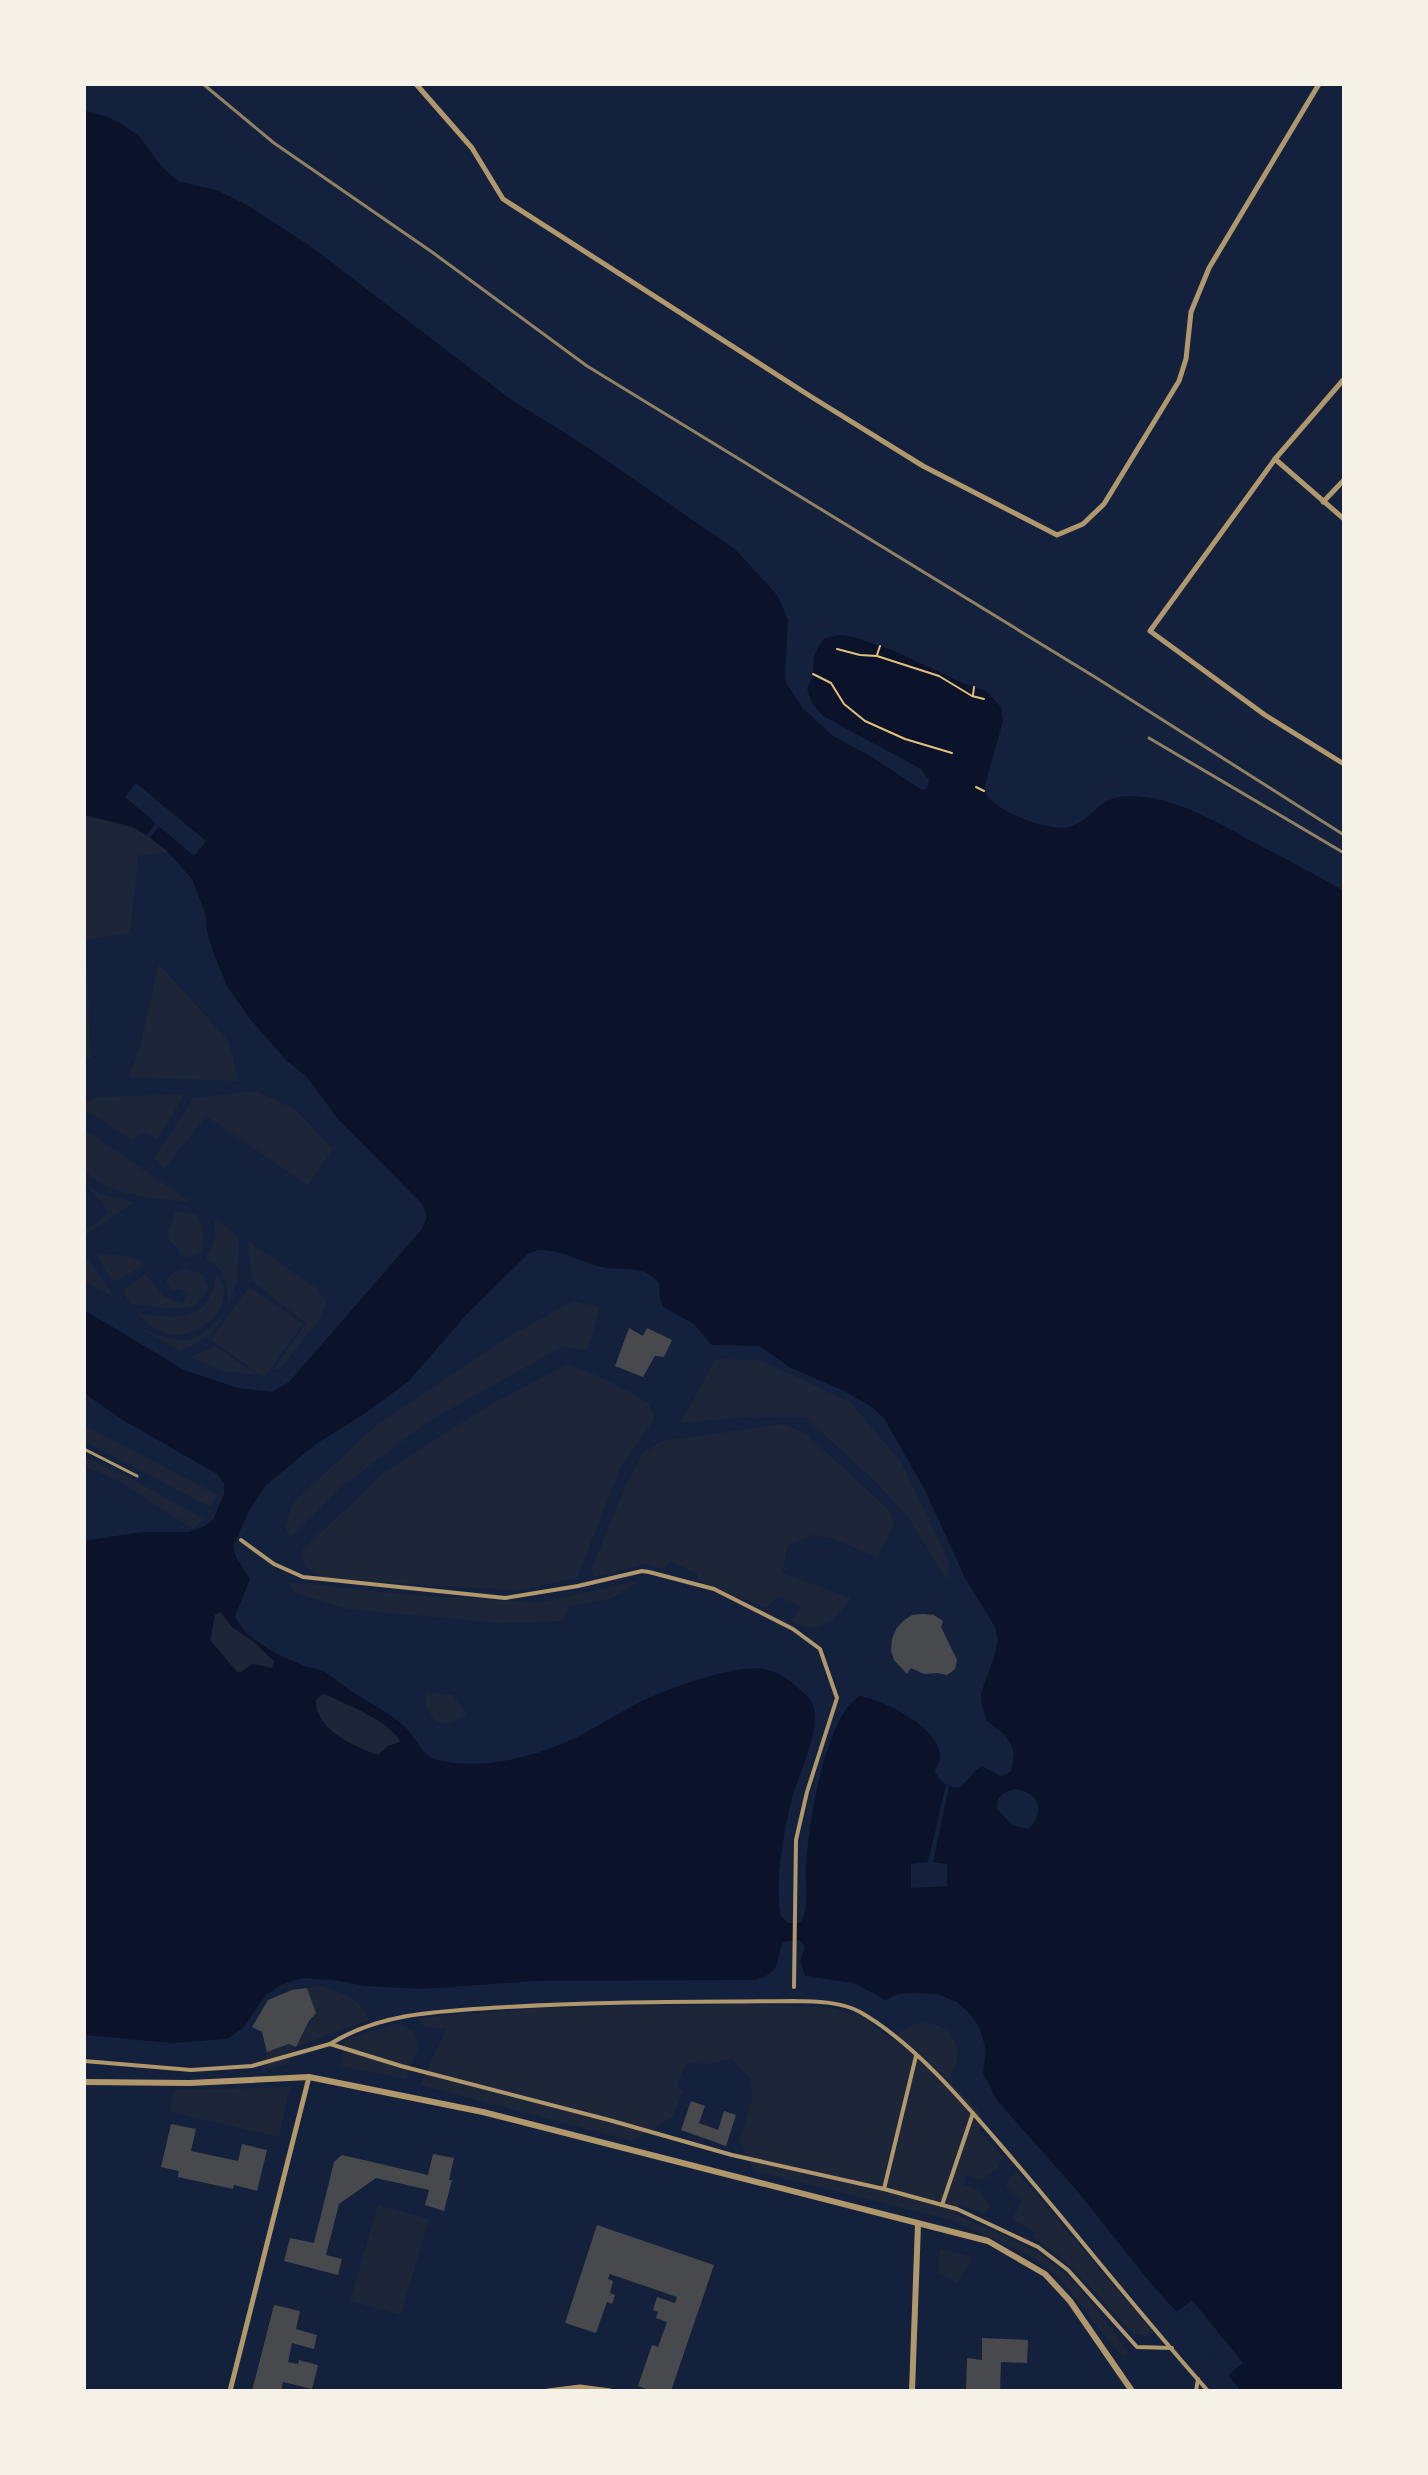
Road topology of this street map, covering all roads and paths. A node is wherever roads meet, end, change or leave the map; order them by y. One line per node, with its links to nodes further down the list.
1 (416, 84): 2 (street)
2 (1319, 84)
3 (1344, 379): 4 (street)
4 (1275, 459): 6 (street); 16 (street)
5 (1344, 480): 6 (street)
6 (1323, 502): 7 (street)
7 (1344, 519)
8 (880, 646): 10 (path)
9 (837, 649): 10 (path)
10 (877, 656): 13 (path)
11 (813, 674): 15 (path)
12 (974, 687): 13 (path)
13 (973, 696): 14 (path)
14 (984, 699)
15 (952, 753)
16 (1344, 764)
17 (976, 787): 18 (path)
18 (984, 791)
19 (84, 1449): 20 (lane)
20 (137, 1476)
21 (241, 1540): 22 (street)
22 (794, 1987)
23 (330, 2044): 24 (street); 25 (street); 29 (street)
24 (916, 2056): 28 (street); 29 (street)
25 (84, 2061)
26 (309, 2077): 27 (street); 31 (street); 34 (street)
27 (84, 2082)
28 (973, 2113): 30 (street); 32 (street)
29 (884, 2189): 30 (street)
30 (942, 2205): 32 (street)
31 (918, 2224): 37 (street); 38 (street)
32 (1172, 2348): 33 (street)
33 (1198, 2379): 39 (street); 40 (street)
34 (230, 2391)
35 (548, 2391): 36 (street)
36 (610, 2391)
37 (912, 2391)
38 (1132, 2391)
39 (1196, 2391)
40 (1208, 2391)

